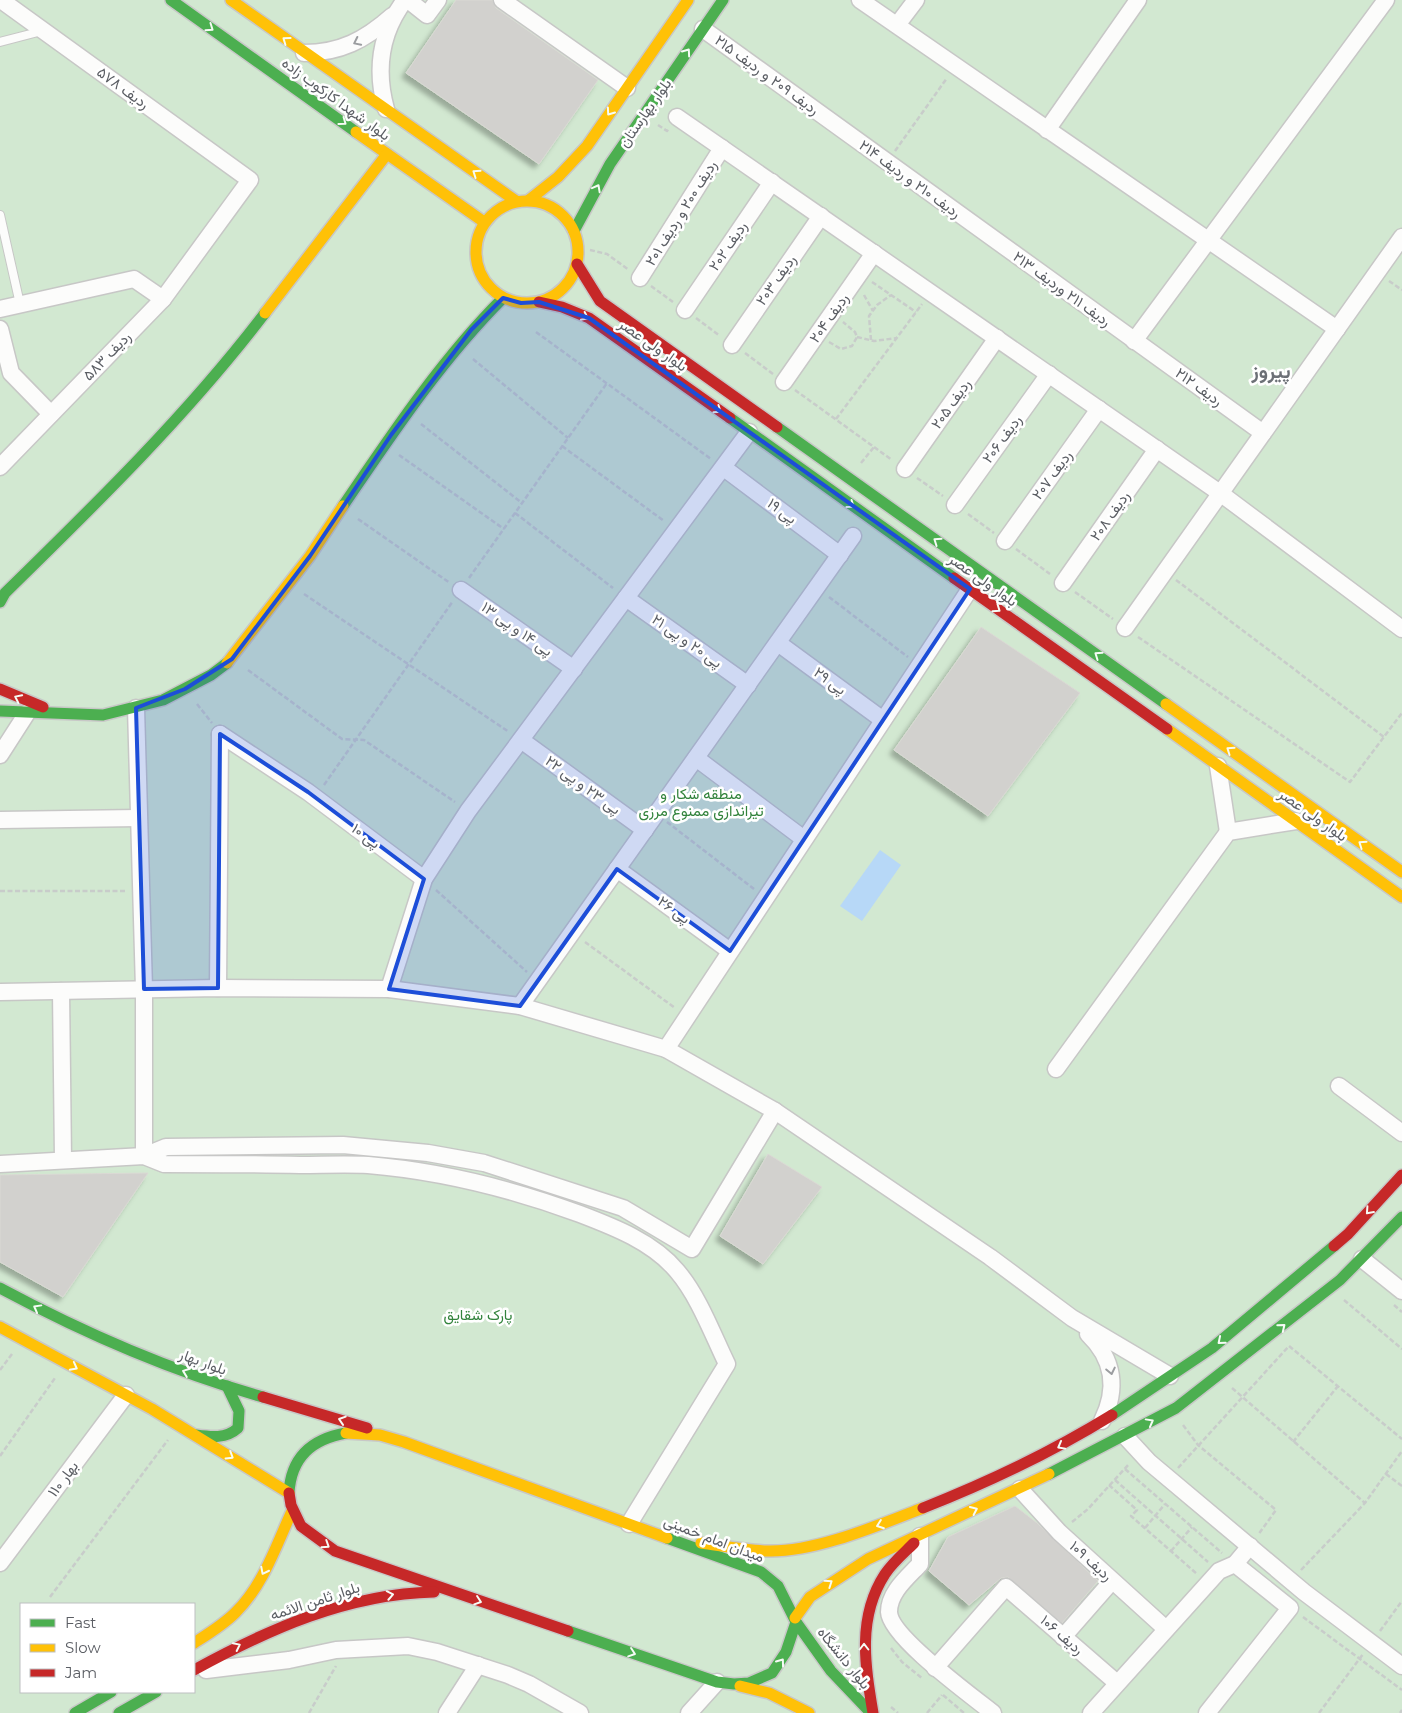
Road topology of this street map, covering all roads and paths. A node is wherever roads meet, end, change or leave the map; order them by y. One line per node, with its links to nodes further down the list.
1 (1, 0): 15 (street, ردیف ۵۷۸)
2 (170, 0): 25 (street, بلوار شهدا کارکوب زاده, one-way to 25)
3 (232, 0): 17 (street, بلوار شهدا کارکوب زاده, one-way to 3)
4 (438, 0): 12 (street)
5 (502, 0): 19 (street)
6 (688, 0): 19 (street, بلوار بهارستان)
7 (723, 0): 14 (street, بلوار بهارستان)
8 (860, 0): 13 (street)
9 (916, 0): 13 (street)
10 (1138, 0): 23 (street)
11 (1386, 0): 37 (street)
12 (403, 4): 17 (street, one-way to 17); 20 (street)
13 (897, 25): 18 (street)
14 (703, 29): 22 (street, ردیف ۲۰۹ و ردیف ۲۱۵); 34 (street, بلوار بهارستان, one-way to 14)
15 (44, 31): 16 (lane); 27 (street, ردیف ۵۷۸)
16 (0, 42)
17 (304, 53): 20 (street, بلوار شهدا کارکوب زاده)
18 (955, 66): 23 (street); 26 (path)
19 (627, 88): 29 (street, بلوار بهارستان, one-way to 29)
20 (386, 109): 30 (street, بلوار شهدا کارکوب زاده, one-way to 20)
21 (677, 117): 24 (street)
22 (830, 121): 26 (street, ردیف ۲۱۰ و ردیف ۲۱۴)
23 (1047, 130): 37 (street)
24 (722, 148): 28 (street); 41 (street, ردیف ۲۰۰ و ردیف ۲۰۱)
25 (387, 154): 33 (street, بلوار شهدا کارکوب زاده); 98 (street)
26 (887, 162): 35 (street, ردیف ۲۱۰ و ردیف ۲۱۴)
27 (250, 180): 47 (street, ردیف ۵۸۳)
28 (772, 182): 32 (street); 51 (street, ردیف ۲۰۲)
29 (529, 200): 30 (street); 34 (street)
30 (516, 201): 33 (street)
31 (0, 215): 49 (lane)
32 (821, 216): 38 (street); 65 (street, ردیف ۲۰۳)
33 (484, 222): 44 (street)
34 (574, 231): 39 (street)
35 (989, 236): 64 (street, ردیف ۲۱۱ وردیف ۲۱۳)
36 (1402, 237): 56 (street)
37 (1209, 241): 56 (street); 64 (street)
38 (874, 254): 40 (street, ردیف ۲۰۴); 43 (street)
39 (577, 264): 48 (street); 129 (street, بلوار ولی عصر, one-way to 39)
40 (860, 274): 45 (path); 68 (street, ردیف ۲۰۴)
41 (640, 278)
42 (862, 292): 52 (path)
43 (931, 292): 53 (path); 61 (street)
44 (483, 293): 46 (street); 57 (street)
45 (891, 295): 52 (path); 53 (path)
46 (503, 298): 48 (street); 57 (street)
47 (163, 299): 49 (street); 71 (street, ردیف ۵۸۳)
48 (539, 302): 73 (street, بلوار ولی عصر, one-way to 73)
49 (20, 304): 50 (street)
50 (0, 309)
51 (684, 310)
52 (873, 311): 62 (path)
53 (916, 312): 60 (path)
54 (842, 321): 59 (path)
55 (0, 329): 71 (street)
56 (1337, 329): 74 (street)
57 (471, 330): 66 (street)
58 (536, 332): 80 (path)
59 (857, 337): 62 (path); 63 (path)
60 (897, 338): 62 (path); 72 (path)
61 (997, 338): 67 (street); 81 (street, ردیف ۲۰۵)
62 (871, 340)
63 (827, 342)
64 (1134, 342): 74 (street, ردیف ۲۱۲)
65 (732, 344)
66 (458, 347): 70 (street); 75 (path)
67 (1048, 374): 69 (street); 84 (street, ردیف ۲۰۶)
68 (784, 382)
69 (1099, 409): 78 (street); 90 (street, ردیف ۲۰۷)
70 (408, 413): 76 (street); 83 (path)
71 (51, 414): 79 (street, ردیف ۵۸۳)
72 (836, 419)
73 (749, 432): 80 (street); 96 (street, بلوار ولی عصر, one-way to 96)
74 (1263, 433): 82 (street)
75 (568, 438)
76 (384, 445): 85 (street); 87 (path)
77 (562, 446): 88 (path)
78 (1157, 449): 82 (street); 94 (street, ردیف ۲۰۸)
79 (0, 466)
80 (724, 468): 88 (street); 91 (street, پی ۱۹)
81 (905, 469)
82 (1220, 493): 92 (street); 101 (street)
83 (522, 502)
84 (955, 505)
85 (342, 508): 93 (street); 97 (path)
86 (515, 513): 99 (path)
87 (504, 528)
88 (677, 530): 99 (street)
89 (853, 536): 91 (street)
90 (1005, 541)
91 (840, 555): 95 (street)
92 (1165, 572): 100 (street); 115 (path)
93 (288, 583): 103 (street); 116 (path)
94 (1063, 583)
95 (817, 588): 102 (street); 104 (path)
96 (970, 589): 104 (street); 119 (street, بلوار ولی عصر, one-way to 119)
97 (461, 590): 105 (street, پی ۱۴ و پی ۱۳)
98 (2, 597)
99 (626, 598): 105 (street); 106 (street, پی ۲۰ و پی ۲۱)
100 (1125, 628)
101 (1402, 629)
102 (778, 643): 106 (street); 113 (street, پی ۲۹)
103 (232, 659): 108 (street); 120 (path)
104 (919, 665): 113 (street)
105 (574, 669): 116 (street)
106 (748, 685): 118 (street)
107 (0, 689): 112 (street, one-way to 107)
108 (185, 689): 109 (street); 114 (path)
109 (136, 708): 112 (street); 122 (street)
110 (0, 711): 111 (street)
111 (27, 713): 112 (street); 117 (street)
112 (70, 715)
113 (883, 720): 127 (street)
114 (220, 734): 130 (street, پی ۱۰); 138 (street)
115 (1384, 737)
116 (521, 740): 120 (street); 125 (street, پی ۲۳ و پی ۲۲)
117 (0, 755)
118 (696, 758): 121 (street); 127 (street)
119 (1218, 766): 124 (street, بلوار ولی عصر); 126 (street)
120 (468, 811): 130 (street)
121 (656, 814): 125 (street); 133 (path)
122 (138, 818): 123 (street); 132 (street)
123 (0, 820)
124 (1296, 822): 126 (street); 134 (street, بلوار ولی عصر)
125 (645, 830): 128 (street)
126 (1228, 832): 146 (street)
127 (804, 839): 133 (street)
128 (617, 870): 135 (street); 136 (street, پی ۲۶)
129 (1402, 872)
130 (424, 879): 137 (path); 140 (street)
131 (0, 891): 132 (path)
132 (140, 891): 139 (street)
133 (765, 897): 136 (street)
134 (1402, 897)
135 (572, 932): 137 (street); 144 (path)
136 (730, 951): 144 (street)
137 (538, 982): 143 (street)
138 (218, 988): 139 (street); 140 (street)
139 (144, 989): 141 (street); 150 (street)
140 (389, 989): 143 (street)
141 (61, 991): 142 (street); 151 (street)
142 (0, 992)
143 (520, 1006): 145 (street)
144 (687, 1016): 145 (street)
145 (666, 1049): 148 (street)
146 (1056, 1069)
147 (1339, 1086): 149 (street)
148 (775, 1111): 150 (street); 159 (street)
149 (1402, 1132)
150 (144, 1156): 151 (street); 194 (street)
151 (63, 1159): 152 (street)
152 (0, 1164)
153 (1402, 1175): 164 (street, one-way to 164)
154 (1402, 1217): 155 (street)
155 (1362, 1259): 157 (street); 158 (street)
156 (0, 1288): 165 (street, بلوار بهار, one-way to 156)
157 (1330, 1288): 161 (path); 163 (street, one-way to 157)
158 (1402, 1291)
159 (1072, 1318): 164 (street); 170 (street, one-way to 170)
160 (0, 1327): 162 (street)
161 (1402, 1349)
162 (66, 1362): 167 (street, one-way to 167); 180 (path)
163 (1221, 1375): 168 (path); 169 (street)
164 (1170, 1376): 170 (street)
165 (227, 1386): 172 (street); 175 (street, بلوار بهار, one-way to 165)
166 (1338, 1386): 168 (path); 174 (path); 176 (path)
167 (126, 1395): 171 (street); 203 (street, بهار ۱۱۰)
168 (1240, 1397): 176 (path); 177 (path)
169 (1172, 1410): 173 (street, one-way to 169); 177 (path)
170 (1102, 1421): 192 (street, one-way to 192)
171 (180, 1425): 172 (street); 209 (path)
172 (196, 1435): 188 (street, one-way to 188)
173 (1125, 1436): 179 (street); 187 (street)
174 (1402, 1439)
175 (404, 1442): 188 (street, میدان امام خمینی); 194 (street, میدان امام خمینی)
176 (1293, 1442): 189 (path)
177 (1198, 1445): 183 (path); 201 (path)
178 (1402, 1451): 182 (path)
179 (1140, 1452): 181 (path); 183 (street)
180 (0, 1456)
181 (1125, 1469): 184 (path); 190 (path)
182 (1386, 1474): 186 (path); 189 (path)
183 (1169, 1479): 201 (street)
184 (1115, 1480): 185 (path); 193 (path)
185 (1110, 1485): 196 (path); 197 (path)
186 (1402, 1486)
187 (1020, 1489): 197 (street, ردیف ۱۰۹); 198 (street, one-way to 187)
188 (289, 1493): 191 (street, میدان امام خمینی)
189 (1364, 1503): 206 (path)
190 (1165, 1504): 193 (path); 195 (path)
191 (292, 1511): 208 (street, میدان امام خمینی, one-way to 208); 215 (street, بلوار ثامن الائمه, one-way to 215)
192 (912, 1514): 198 (street); 199 (street, one-way to 199)
193 (1155, 1516): 196 (path); 200 (path)
194 (629, 1524): 199 (street, میدان امام خمینی)
195 (1192, 1527): 200 (path); 204 (path)
196 (1145, 1528): 202 (path)
197 (1059, 1532): 207 (street, ردیف ۱۰۹)
198 (920, 1536): 212 (street, one-way to 198); 221 (street); 240 (street, one-way to 198)
199 (669, 1538): 212 (street, میدان امام خمینی)
200 (1182, 1539): 202 (path); 205 (path)
201 (1250, 1546): 204 (street); 206 (street)
202 (1171, 1551): 205 (path)
203 (0, 1563)
204 (1235, 1564): 205 (street); 211 (street)
205 (1213, 1577): 213 (street)
206 (1292, 1580): 216 (street)
207 (1112, 1581): 213 (street, ردیف ۱۰۹); 214 (street)
208 (453, 1593): 222 (street, بلوار ثامن الائمه, one-way to 208); 224 (street, میدان امام خمینی, one-way to 224)
209 (50, 1597)
210 (1402, 1600): 216 (path)
211 (1290, 1608): 218 (path); 232 (street)
212 (796, 1620): 227 (street, میدان امام خمینی, one-way to 212); 240 (street, بلوار دانشگاه)
213 (1166, 1629): 226 (street)
214 (1063, 1637): 221 (street, ردیف ۱۰۶); 226 (street, ردیف ۱۰۶)
215 (195, 1642)
216 (1371, 1643): 218 (path); 220 (street)
217 (346, 1650): 219 (street); 223 (street); 235 (path)
218 (1359, 1659): 228 (path); 244 (path)
219 (478, 1665): 236 (street); 237 (street)
220 (1402, 1666)
221 (935, 1668): 225 (street)
222 (195, 1669)
223 (195, 1670)
224 (716, 1682): 227 (street, میدان امام خمینی); 238 (street)
225 (954, 1682): 241 (path); 242 (street)
226 (1117, 1684): 243 (street)
227 (738, 1686): 239 (street)
228 (1402, 1690)
229 (109, 1693): 233 (street)
230 (154, 1693): 234 (street)
231 (1402, 1710): 245 (path)
232 (1209, 1711)
233 (75, 1713)
234 (120, 1713)
235 (309, 1713)
236 (446, 1713)
237 (580, 1713)
238 (689, 1713)
239 (809, 1713)
240 (872, 1713)
241 (927, 1713)
242 (993, 1713)
243 (1090, 1713)
244 (1319, 1713)
245 (1400, 1713)

